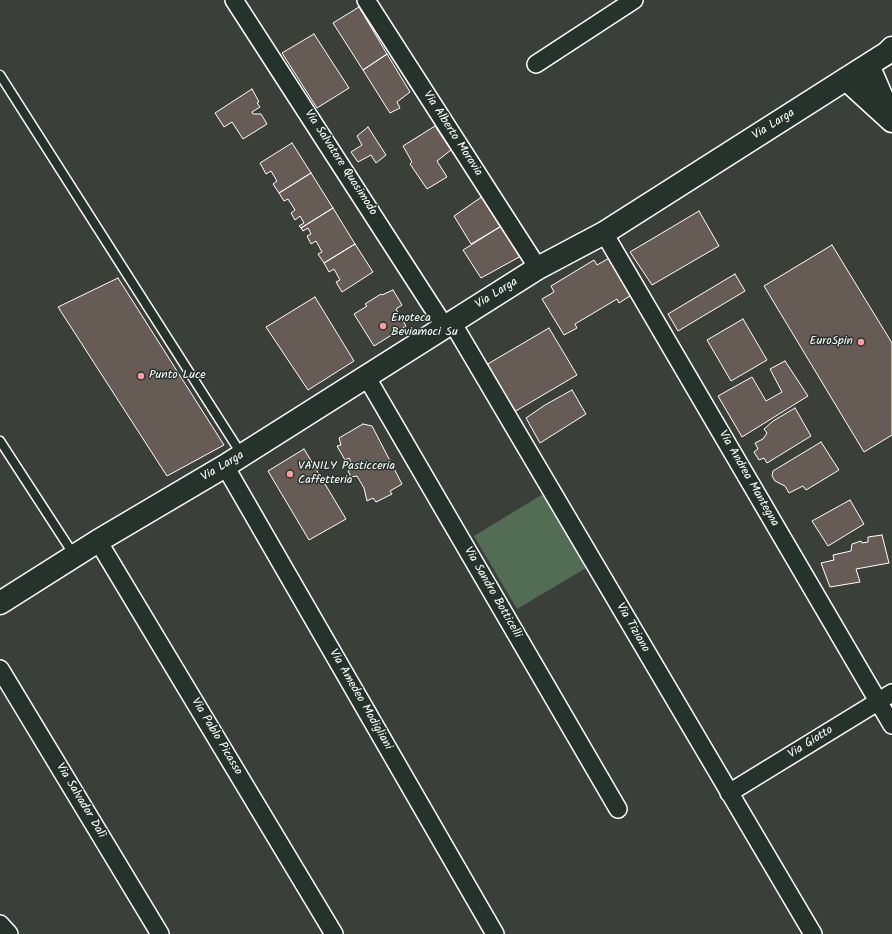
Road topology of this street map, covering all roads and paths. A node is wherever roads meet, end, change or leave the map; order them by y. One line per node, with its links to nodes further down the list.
1 (234, 0): 12 (street, Via Salvatore Quasimodo)
2 (366, 0): 11 (street, Via Alberto Moravia)
3 (634, 0): 5 (street)
4 (892, 48): 6 (street, Via Larga)
5 (536, 64)
6 (868, 65): 8 (street, Via Larga); 9 (street)
7 (0, 75): 15 (lane)
8 (846, 79): 9 (street); 10 (street, Via Larga)
9 (892, 121)
10 (604, 233): 11 (street, Via Larga); 20 (street, Via Andrea Mantegna)
11 (538, 268): 12 (street, Via Larga)
12 (449, 324): 13 (street, Via Larga); 22 (street, Via Tiziano)
13 (366, 376): 15 (street, Via Larga); 23 (street, Via Sandro Botticelli)
14 (0, 441): 17 (lane)
15 (234, 461): 16 (street, Via Larga); 28 (street, Via Amedeo Modigliani)
16 (98, 541): 17 (street, Via Larga); 27 (street, Via Pablo Picasso)
17 (74, 555): 18 (street, Via Larga)
18 (0, 602)
19 (0, 669): 26 (street, Via Salvador Dalì)
20 (885, 697): 21 (street, Via Andrea Mantegna); 22 (street, Via Giotto)
21 (892, 725)
22 (729, 793): 29 (street, Via Tiziano)
23 (618, 809)
24 (0, 924): 25 (street)
25 (9, 934)
26 (160, 934)
27 (334, 934)
28 (495, 934)
29 (813, 934)

